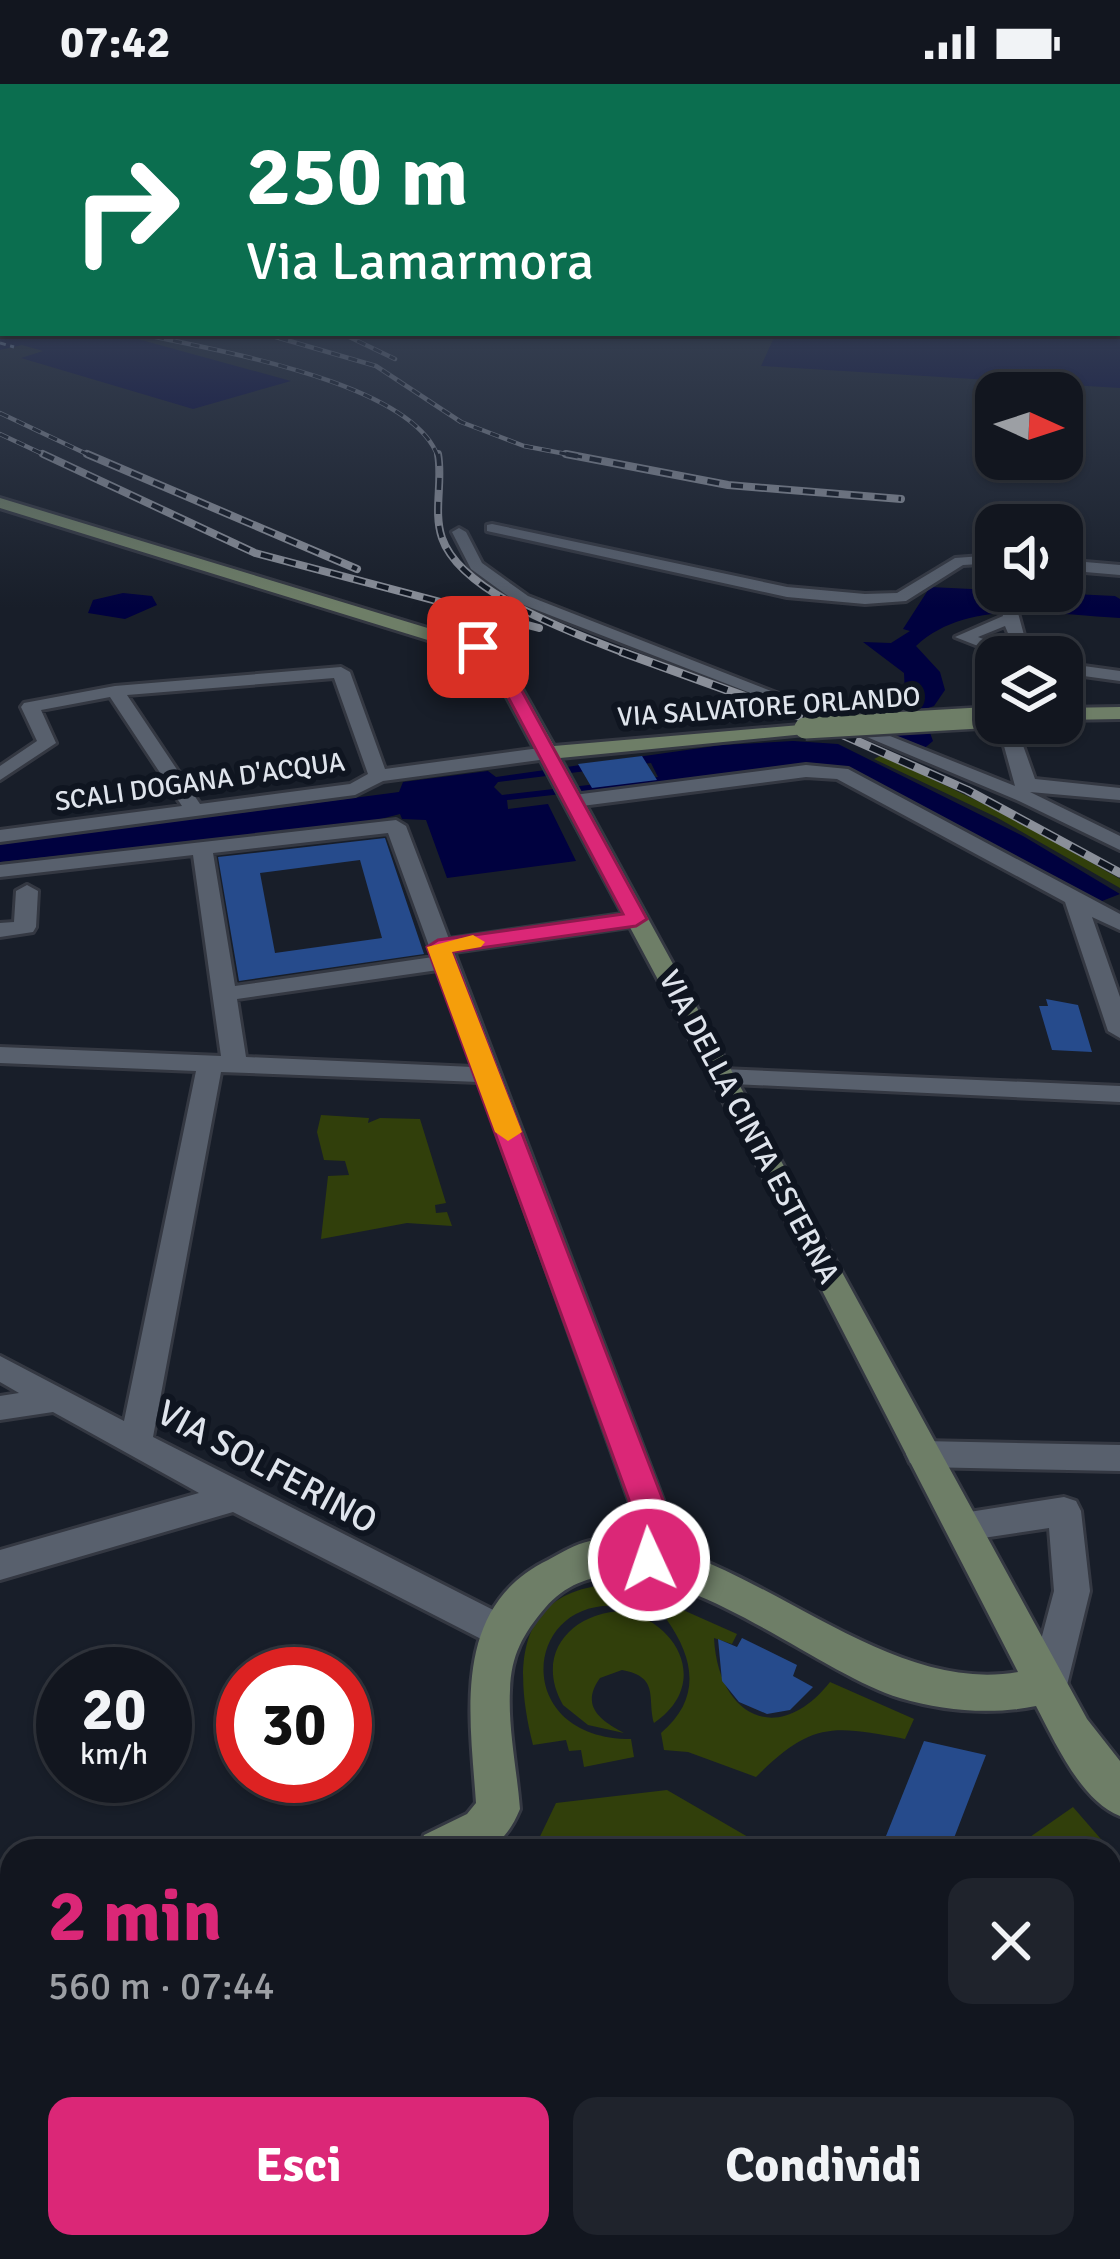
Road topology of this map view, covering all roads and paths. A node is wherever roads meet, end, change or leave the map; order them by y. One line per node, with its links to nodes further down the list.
1 (0, 503): 20 (main road, VIA DELLA CINTA ESTERNA)
2 (975, 561): 5 (street)
3 (1083, 567): 4 (street)
4 (1120, 570)
5 (940, 571): 6 (street); 16 (street)
6 (975, 577)
7 (1009, 612): 8 (street)
8 (1011, 618): 9 (street); 10 (street)
9 (1015, 636)
10 (975, 641)
11 (1083, 671): 12 (street)
12 (1120, 676)
13 (115, 691): 21 (street); 22 (street); 26 (street)
14 (1120, 712): 15 (main road)
15 (1083, 713)
16 (831, 718)
17 (975, 718): 20 (main road, VIA SALVATORE ORLANDO, bridge)
18 (864, 732): 23 (street)
19 (1012, 744): 23 (street)
20 (551, 759): 22 (street, SCALI DOGANA D'ACQUA); 25 (main road, VIA DELLA CINTA ESTERNA)
21 (0, 773)
22 (378, 776): 26 (street, SCALI DOGANA D'ACQUA)
23 (1023, 789): 24 (street); 28 (street)
24 (1120, 794)
25 (574, 801): 32 (street); 33 (main road, VIA DELLA CINTA ESTERNA)
26 (195, 811): 27 (street, SCALI DOGANA D'ACQUA)
27 (0, 836)
28 (1120, 844)
29 (202, 848): 30 (street); 36 (street); 37 (street)
30 (0, 871)
31 (27, 891): 35 (street)
32 (1073, 894): 34 (street); 38 (street)
33 (636, 919): 36 (street); 42 (main road, VIA DELLA CINTA ESTERNA)
34 (1120, 923)
35 (0, 930)
36 (441, 955): 37 (street); 41 (street)
37 (225, 994): 40 (street)
38 (1120, 1031)
39 (0, 1055): 40 (street)
40 (222, 1063): 41 (street); 47 (street)
41 (487, 1075): 52 (street)
42 (722, 1077): 43 (street); 48 (main road, VIA DELLA CINTA ESTERNA)
43 (1120, 1094)
44 (0, 1368): 45 (street, VIA SOLFERINO)
45 (58, 1399): 46 (street); 47 (street, VIA SOLFERINO)
46 (0, 1408)
47 (136, 1442): 50 (street, VIA SOLFERINO)
48 (922, 1454): 49 (street); 51 (main road, VIA DELLA CINTA ESTERNA)
49 (1120, 1458)
50 (235, 1497): 53 (street); 54 (street, VIA SOLFERINO)
51 (963, 1527): 55 (main road, VIA DELLA CINTA ESTERNA); 55 (street)
52 (649, 1560): 54 (main road); 55 (main road)
53 (0, 1565)
54 (500, 1630): 57 (main road)
55 (1048, 1685): 56 (main road, VIA DELLA CINTA ESTERNA)
56 (1120, 1795)
57 (464, 1839)

